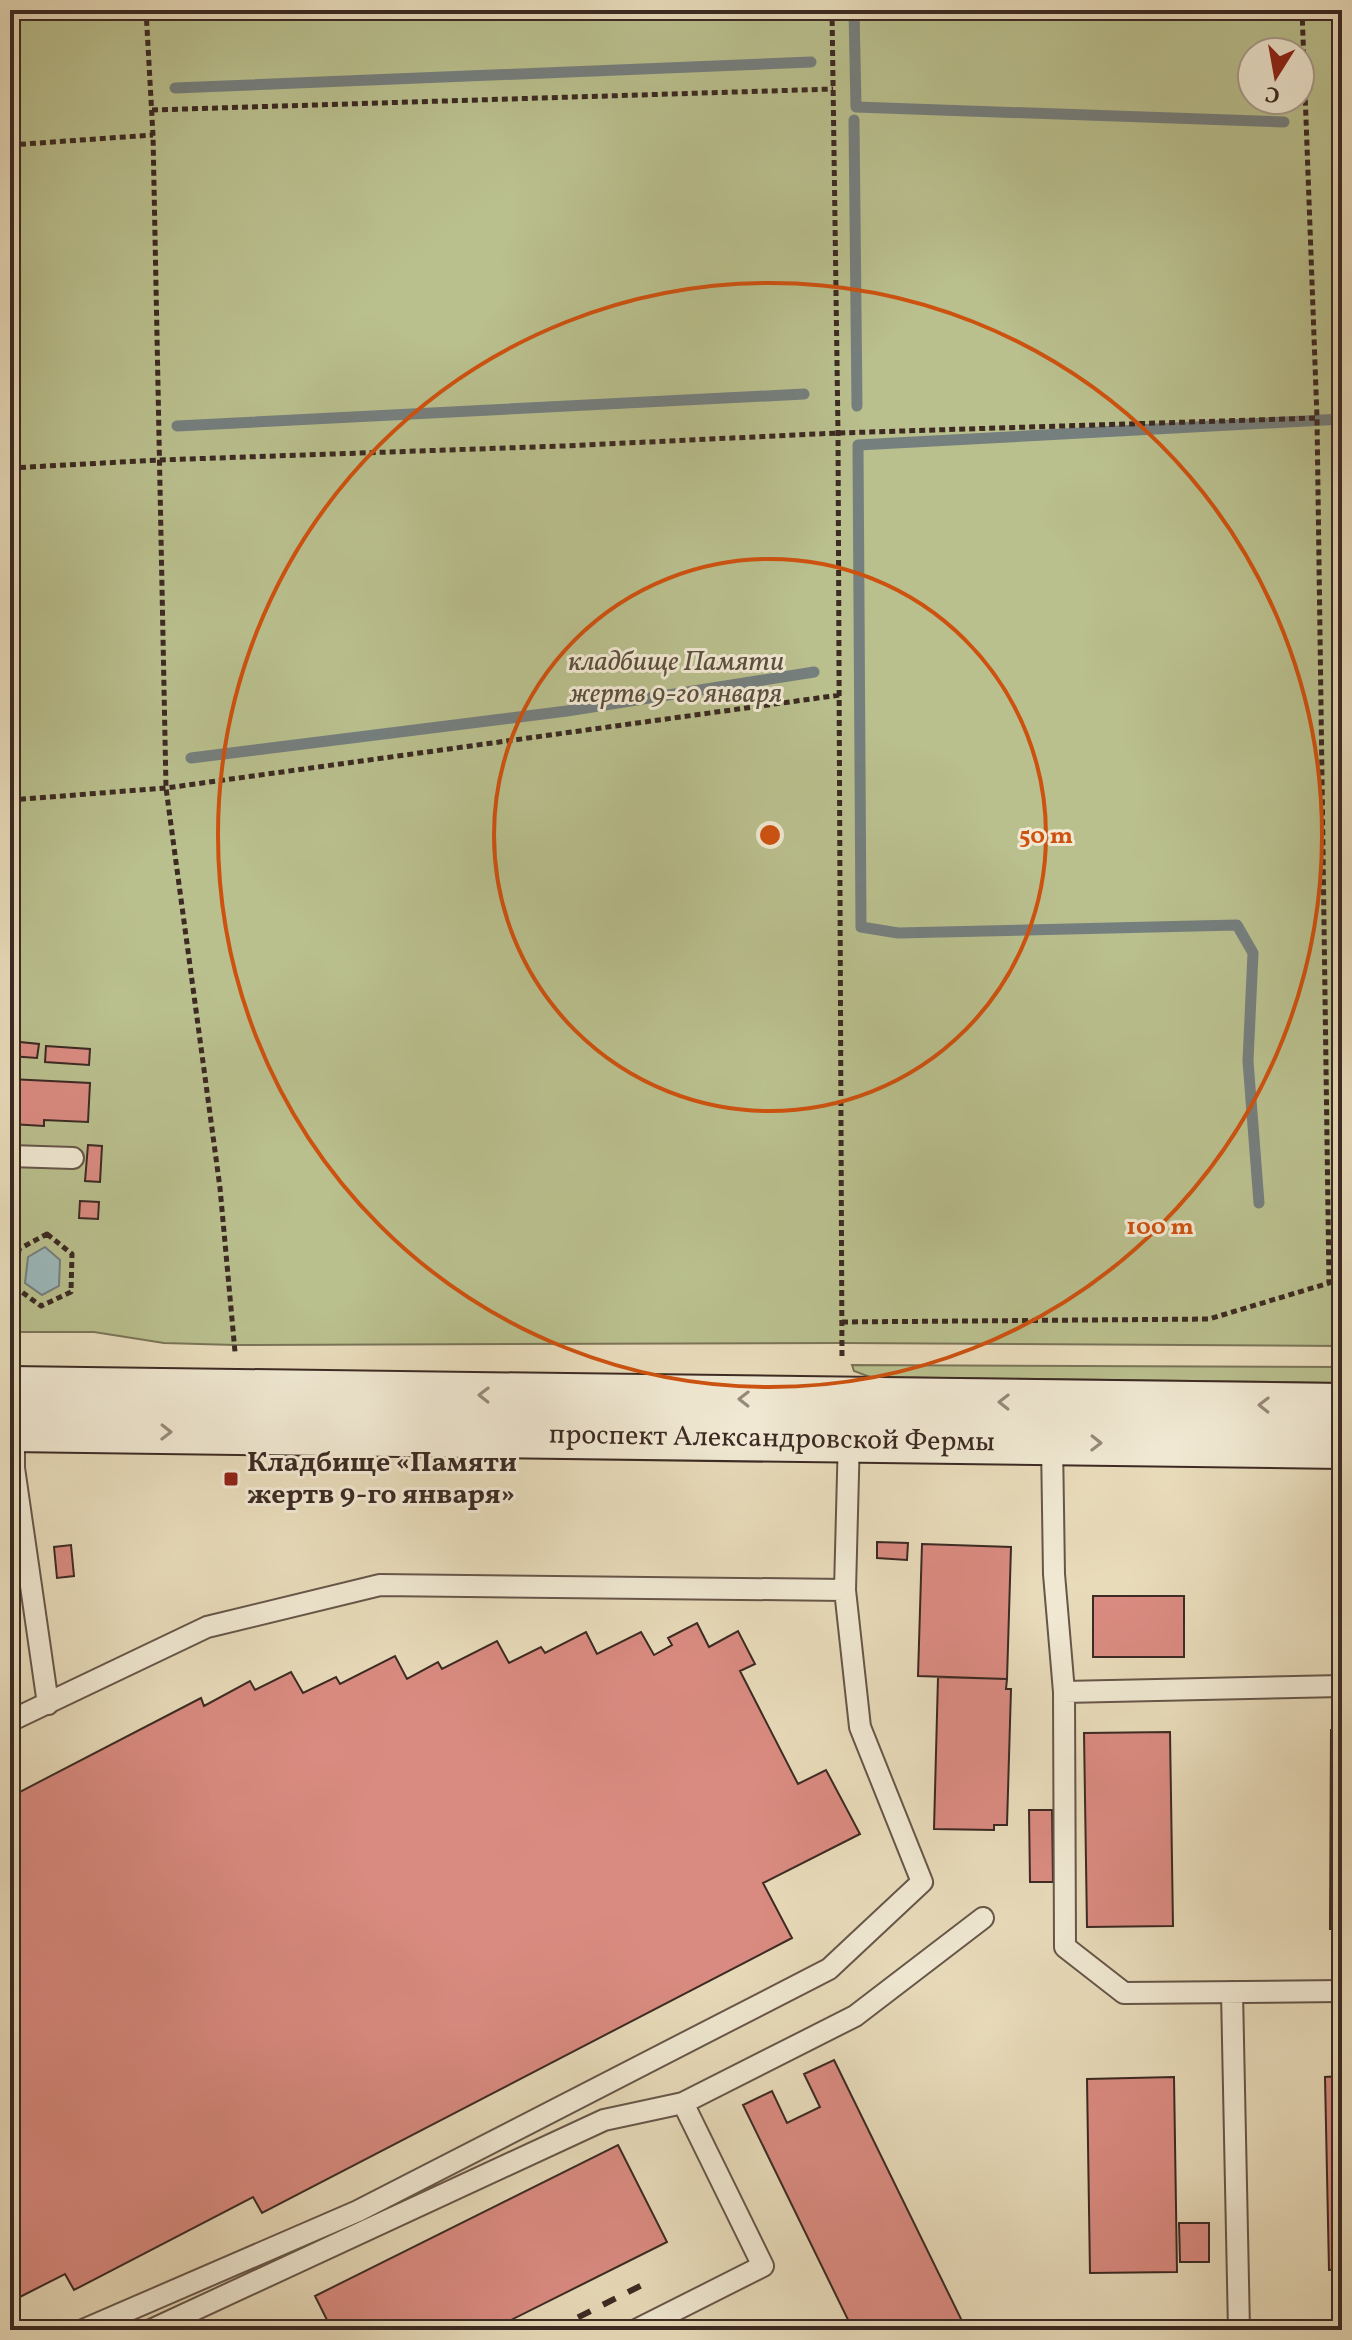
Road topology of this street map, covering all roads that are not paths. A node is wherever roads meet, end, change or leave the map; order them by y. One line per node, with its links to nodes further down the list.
1 (10, 1156): 2 (lane)
2 (73, 1158)
3 (1342, 1406): 5 (main road, проспект Александровской Фермы, one-way to 5)
4 (12, 1410): 5 (main road, проспект Александровской Фермы); 11 (lane)
5 (850, 1420): 6 (main road, проспект Александровской Фермы); 8 (lane)
6 (1052, 1443): 7 (main road, проспект Александровской Фермы, one-way to 7); 10 (lane)
7 (1342, 1446)
8 (845, 1590): 11 (lane); 17 (lane)
9 (1342, 1686): 10 (lane)
10 (1064, 1692): 15 (lane)
11 (48, 1704): 12 (lane)
12 (10, 1721)
13 (983, 1918): 16 (lane)
14 (1342, 1991): 15 (lane)
15 (1232, 1992): 20 (lane)
16 (683, 2103): 18 (lane); 19 (lane)
17 (83, 2330)
18 (151, 2330)
19 (636, 2330)
20 (1239, 2330)

